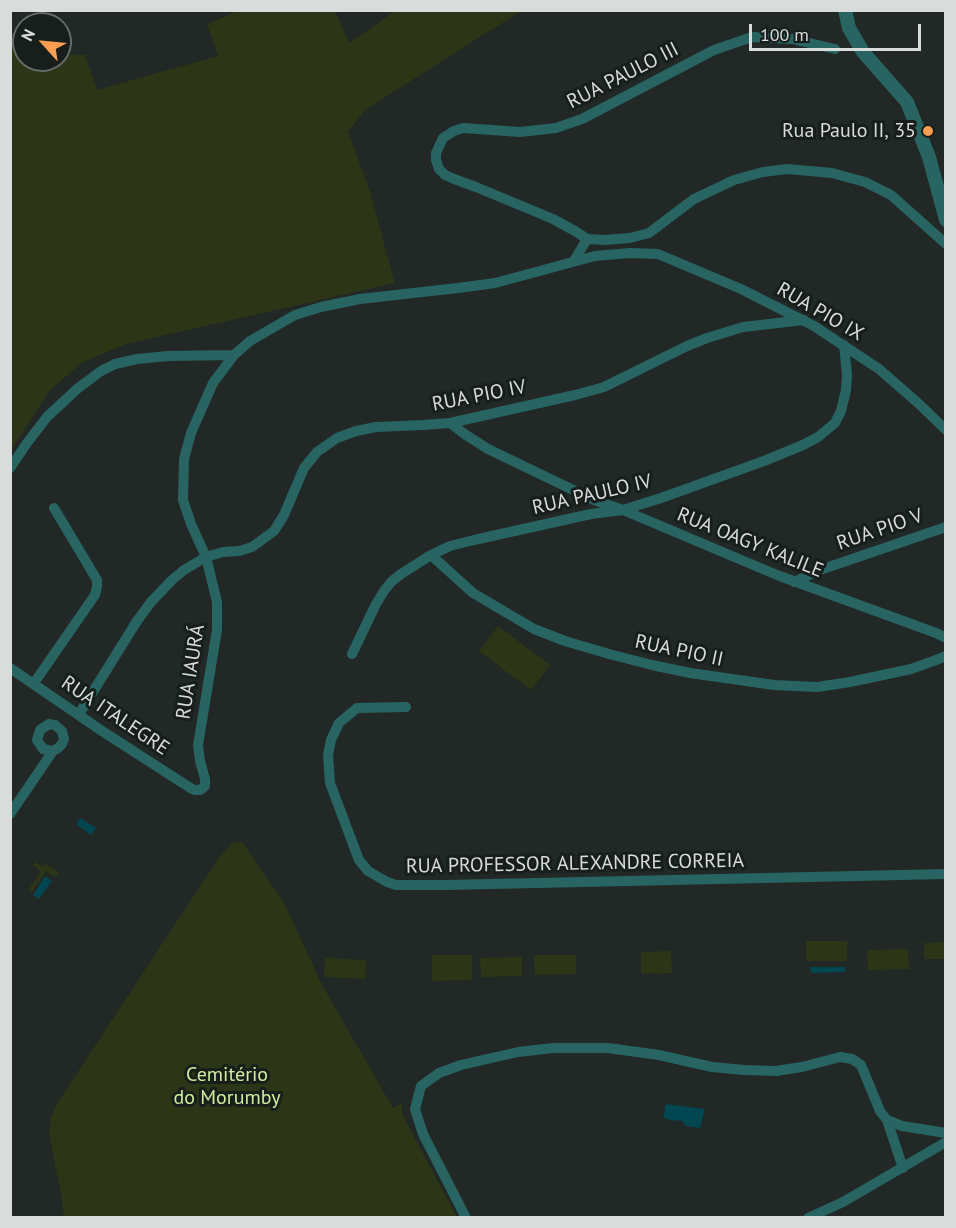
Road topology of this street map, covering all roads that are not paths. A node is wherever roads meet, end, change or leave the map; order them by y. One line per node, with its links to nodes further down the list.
1 (845, 10): 3 (street)
2 (835, 49): 5 (street, RUA PAULO III)
3 (945, 219)
4 (649, 233): 5 (street); 6 (street); 7 (street)
5 (587, 239): 8 (street)
6 (945, 244)
7 (658, 254): 8 (street, RUA PIO IX); 9 (street, RUA PIO IX)
8 (574, 261): 11 (street, RUA PIO IX)
9 (804, 320): 10 (street, RUA PIO IX); 12 (street, RUA PIO IV)
10 (844, 345): 13 (street, RUA PIO IX); 16 (street, RUA PAULO IV)
11 (234, 355): 14 (street); 19 (street, RUA IAURÁ)
12 (450, 423): 16 (street, RUA OAGY KALILE); 19 (street, RUA PIO IV)
13 (945, 430)
14 (10, 468)
15 (54, 508): 25 (street)
16 (623, 510): 18 (street, RUA PAULO IV); 20 (street, RUA OAGY KALILE)
17 (945, 527): 20 (street, RUA PIO V)
18 (430, 555): 22 (street, RUA PAULO IV); 23 (street, RUA PIO II)
19 (206, 557): 27 (street); 29 (street, RUA IAURÁ)
20 (794, 582): 21 (street, RUA OAGY KALILE)
21 (945, 638)
22 (352, 654)
23 (945, 656)
24 (10, 668): 25 (street, RUA ITALEGRE)
25 (33, 683): 27 (street, RUA ITALEGRE)
26 (406, 707): 31 (street, RUA PROFESSOR ALEXANDRE CORREIA)
27 (79, 714): 29 (street, RUA ITALEGRE)
28 (53, 751): 30 (street)
29 (200, 790)
30 (10, 814)
31 (945, 874)
32 (887, 1120): 33 (street); 35 (street); 36 (street)
33 (945, 1133)
34 (945, 1142): 35 (street)
35 (903, 1168): 37 (street)
36 (466, 1218)
37 (808, 1218)

